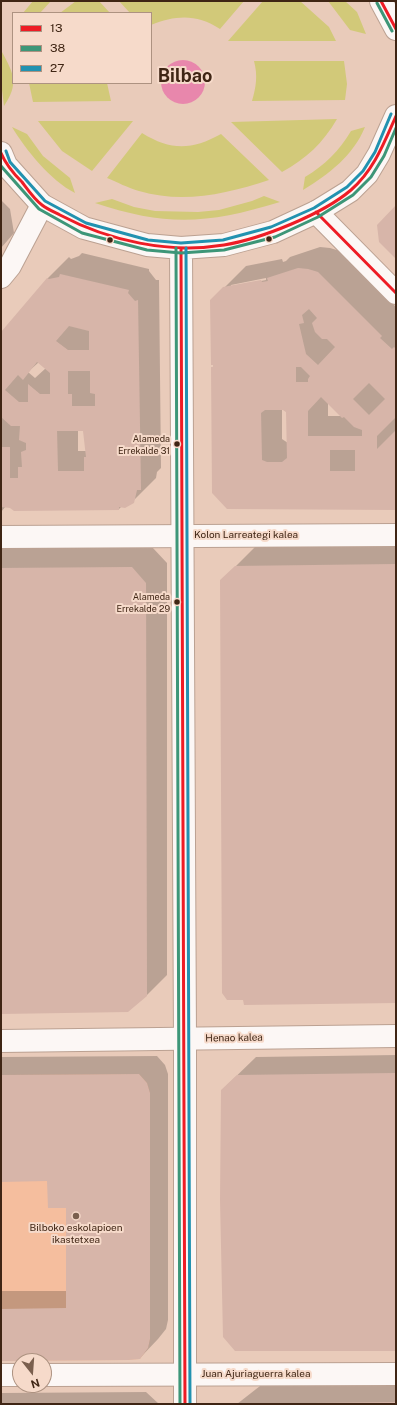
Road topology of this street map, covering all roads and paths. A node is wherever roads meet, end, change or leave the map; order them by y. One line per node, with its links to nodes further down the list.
1 (381, 1): 2 (main road)
2 (396, 29)
3 (396, 116): 6 (main road)
4 (1, 153): 5 (main road)
5 (42, 205): 7 (main road); 8 (main road)
6 (316, 212): 7 (main road); 9 (main road)
7 (182, 248): 11 (main road)
8 (1, 276)
9 (396, 293)
10 (396, 534): 11 (main road, Kolon Larreategi kalea)
11 (183, 535): 12 (main road, Kolon Larreategi kalea); 14 (main road)
12 (1, 537)
13 (396, 1036): 14 (main road, Henao kalea)
14 (186, 1039): 15 (main road, Henao kalea); 16 (main road)
15 (1, 1041)
16 (185, 1374): 17 (main road, Juan Ajuriaguerra kalea); 19 (main road, Juan Ajuriaguerra kalea); 21 (main road)
17 (396, 1374)
18 (12, 1375): 20 (main road)
19 (52, 1375)
20 (1, 1376)
21 (185, 1404)

